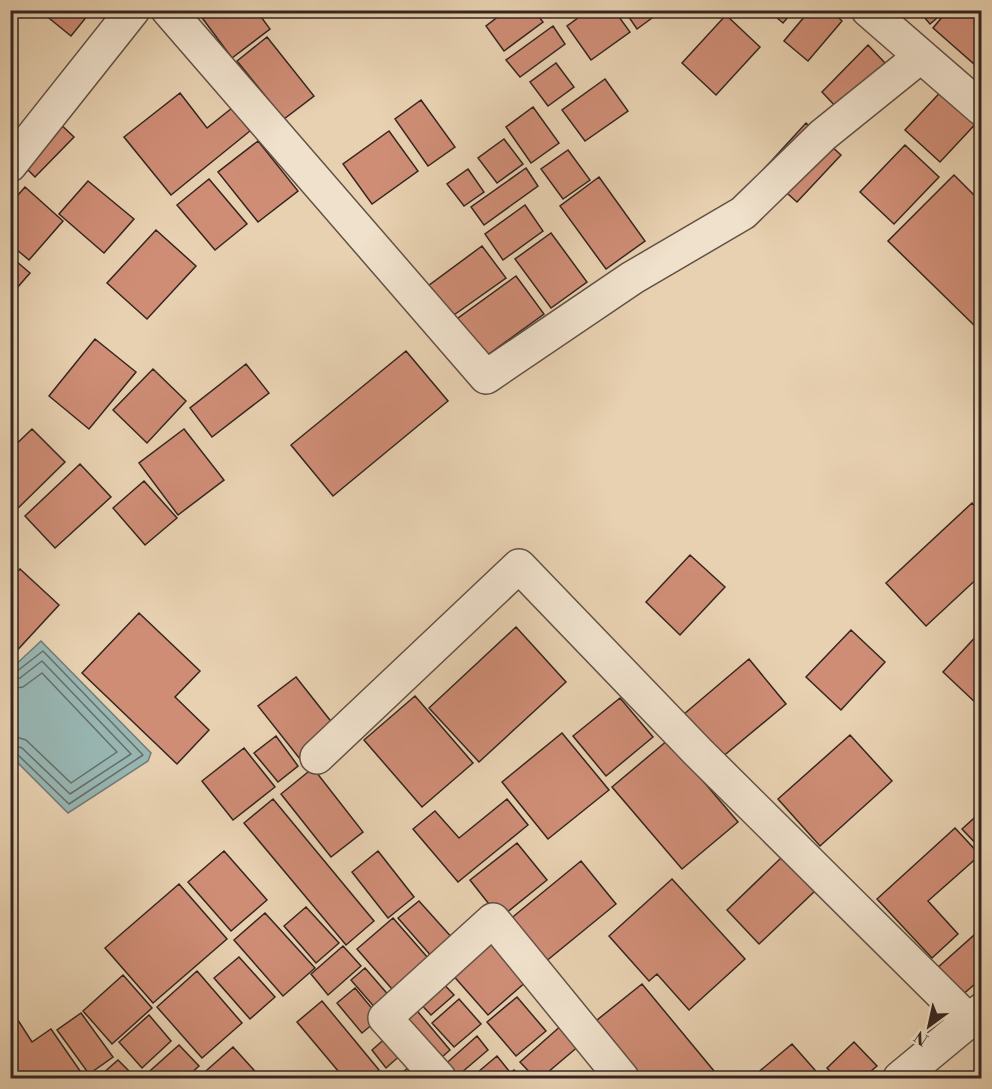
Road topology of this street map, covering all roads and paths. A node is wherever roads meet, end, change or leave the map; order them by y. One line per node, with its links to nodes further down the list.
1 (133, 10): 6 (street)
2 (168, 10): 4 (street)
3 (868, 10): 4 (street)
4 (921, 56): 5 (street)
5 (981, 109)
6 (10, 165)
7 (317, 757): 8 (street)
8 (975, 1015): 11 (street)
9 (439, 1078): 10 (street)
10 (622, 1078)
11 (900, 1078)

